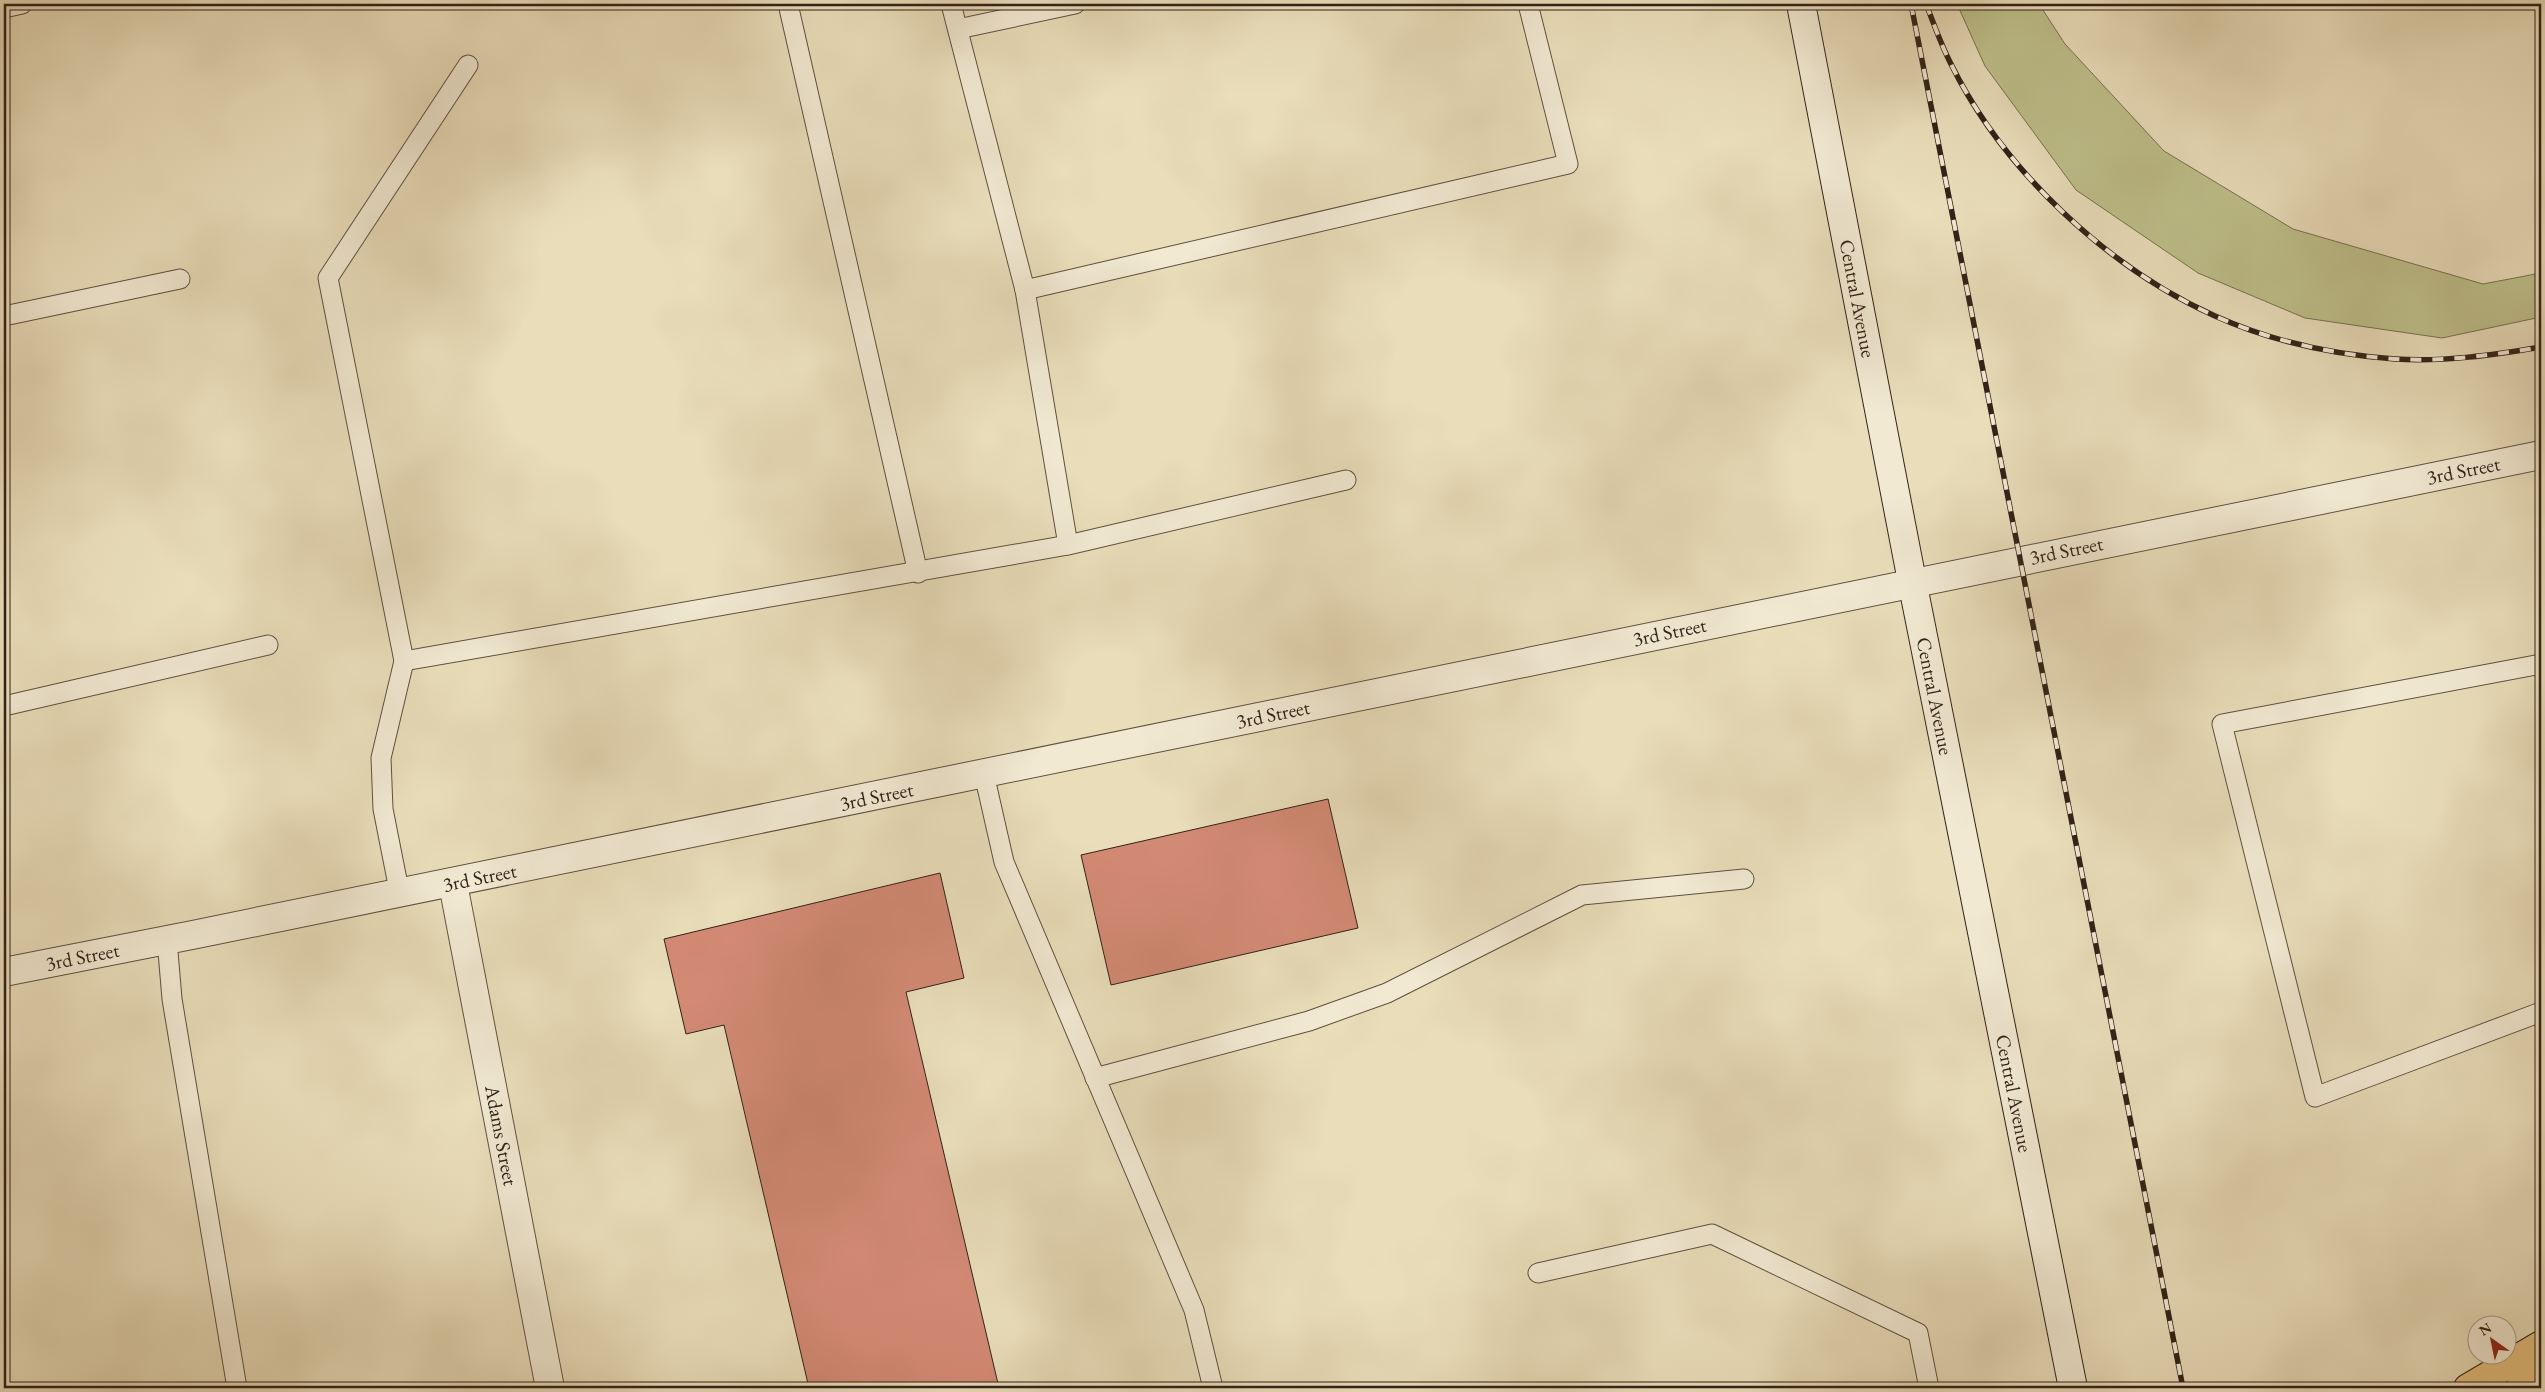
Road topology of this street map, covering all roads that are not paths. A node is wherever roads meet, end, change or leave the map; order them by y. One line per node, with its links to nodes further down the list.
1 (22, 4): 7 (lane)
2 (788, 4): 16 (lane)
3 (952, 4): 8 (lane)
4 (1075, 4): 8 (lane)
5 (1528, 4): 11 (lane)
6 (1801, 4): 17 (street, Central Avenue)
7 (4, 8)
8 (958, 29): 11 (lane)
9 (468, 65): 19 (lane)
10 (180, 279): 12 (lane)
11 (1025, 290): 15 (lane)
12 (4, 314)
13 (2541, 455): 17 (street, 3rd Street)
14 (1346, 480): 15 (lane)
15 (1068, 546): 16 (lane)
16 (918, 573): 19 (lane)
17 (1912, 581): 22 (street, 3rd Street); 37 (street, Central Avenue)
18 (268, 645): 21 (lane)
19 (404, 661): 25 (lane)
20 (2541, 664): 28 (lane)
21 (4, 706)
22 (984, 774): 24 (street, 3rd Street); 29 (lane)
23 (1744, 879): 29 (lane)
24 (453, 884): 25 (street, 3rd Street); 34 (street, Adams Street)
25 (400, 895): 26 (street, 3rd Street)
26 (167, 940): 27 (street, 3rd Street); 33 (lane)
27 (4, 972)
28 (2541, 1012)
29 (1095, 1078): 35 (lane)
30 (1538, 1273): 36 (lane)
31 (2541, 1345): 38 (highway)
32 (2541, 1375): 39 (highway)
33 (236, 1388)
34 (550, 1388)
35 (1213, 1388)
36 (1929, 1388)
37 (2073, 1388)
38 (2468, 1388)
39 (2520, 1388)

